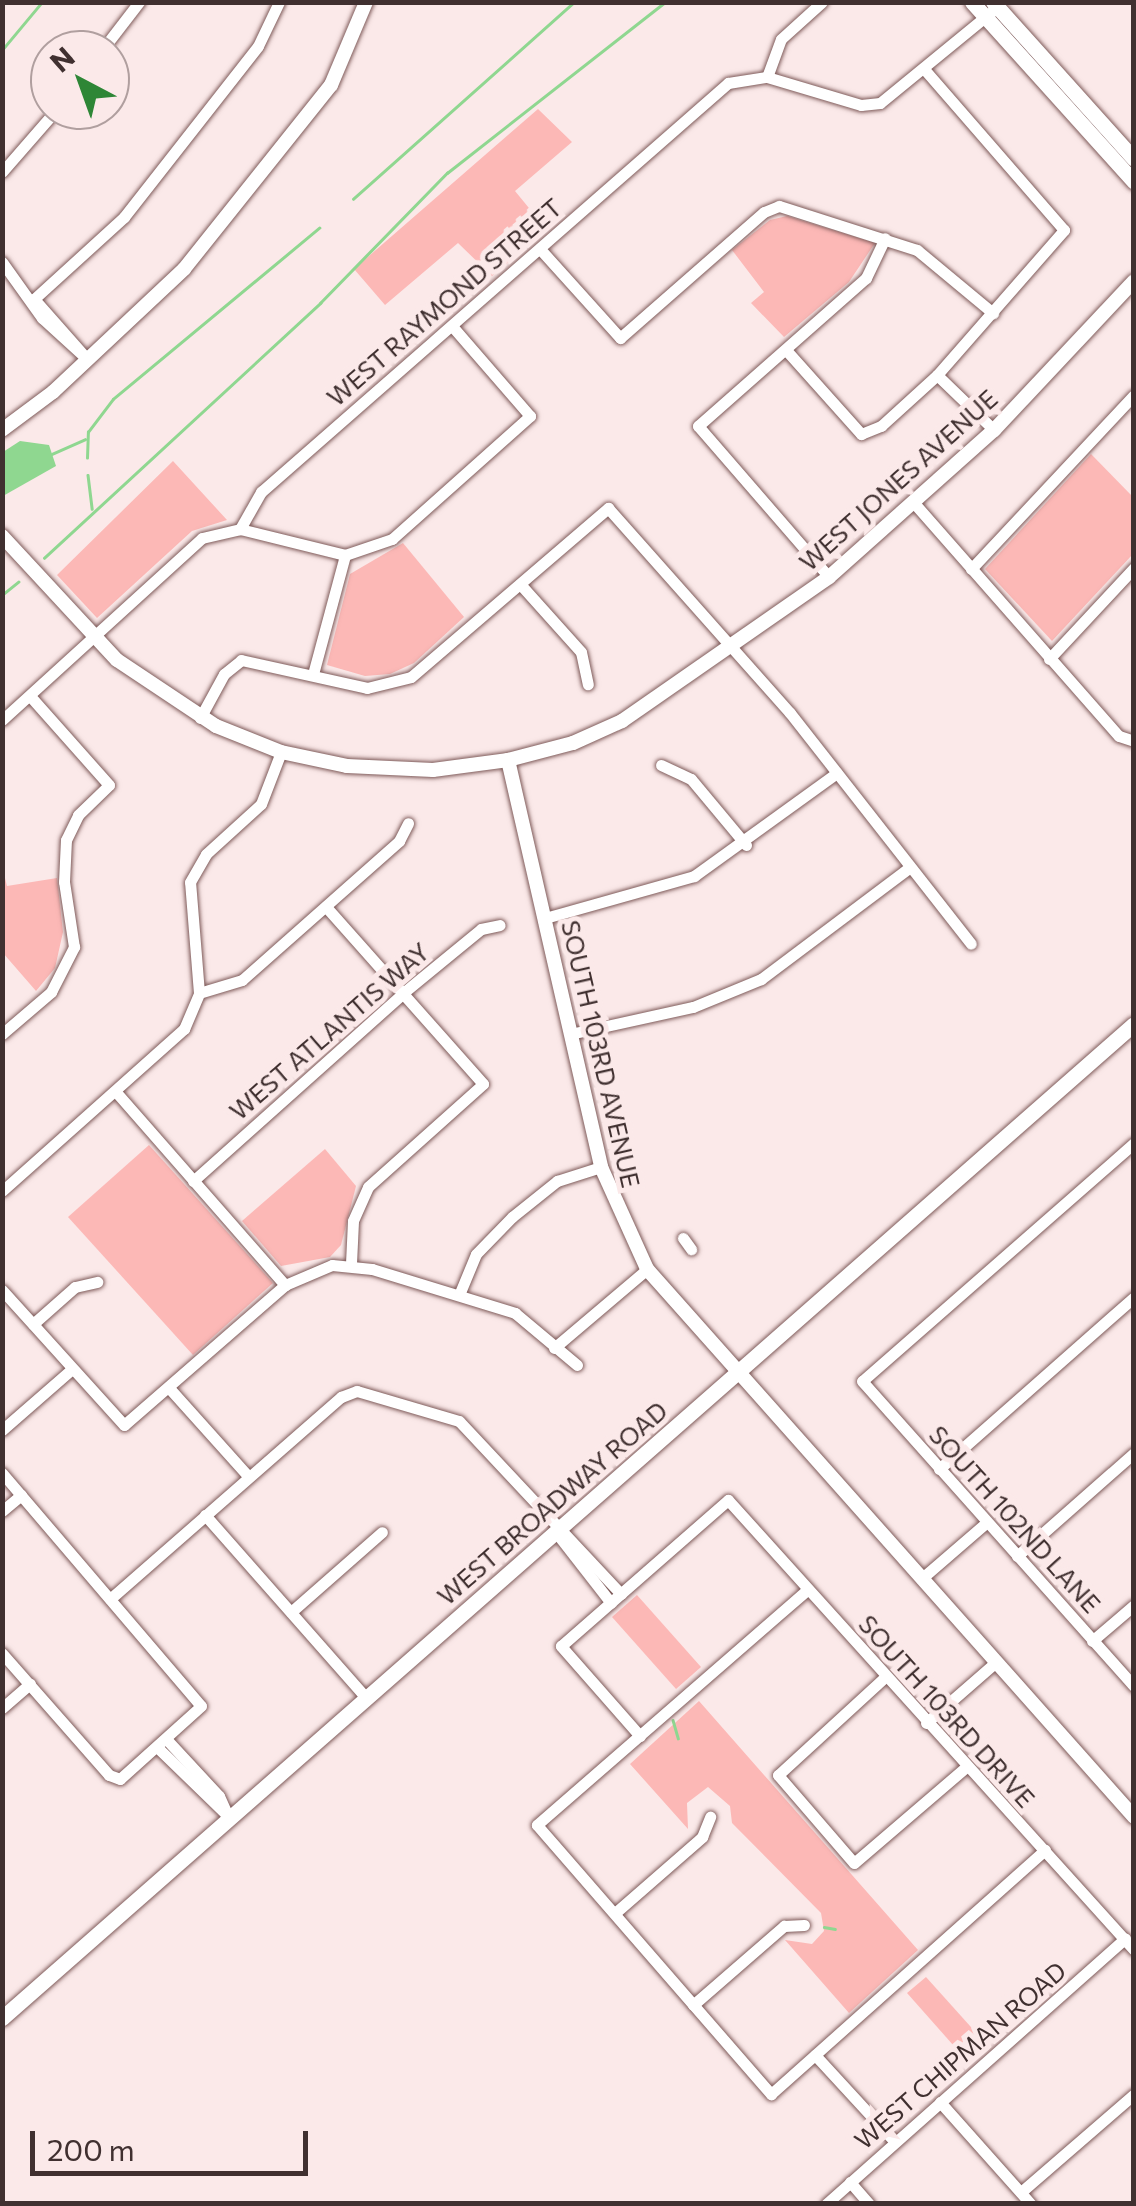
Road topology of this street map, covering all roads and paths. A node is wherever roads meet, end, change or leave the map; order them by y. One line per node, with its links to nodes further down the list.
1 (139, 2): 7 (street)
2 (279, 2): 18 (street)
3 (366, 2): 22 (street)
4 (822, 2): 9 (street)
5 (972, 2): 6 (main road)
6 (991, 9): 8 (street); 11 (main road); 13 (main road)
7 (117, 30)
8 (925, 70): 9 (street); 19 (street)
9 (766, 77): 15 (street, WEST RAYMOND STREET)
10 (39, 130): 12 (street)
11 (1134, 159)
12 (2, 172)
13 (1134, 182)
14 (885, 238): 15 (street); 19 (street); 21 (street)
15 (540, 248): 20 (street, WEST RAYMOND STREET)
16 (2, 262): 18 (street)
17 (1134, 281): 26 (street, WEST JONES AVENUE)
18 (34, 300): 22 (street)
19 (994, 313): 23 (street)
20 (452, 326): 28 (street, WEST RAYMOND STREET); 30 (street)
21 (786, 350): 23 (street); 33 (street)
22 (88, 360): 25 (street)
23 (937, 376): 26 (street)
24 (1134, 395): 32 (street)
25 (2, 430)
26 (994, 430): 27 (street, WEST JONES AVENUE)
27 (914, 503): 32 (street); 33 (street, WEST JONES AVENUE)
28 (240, 529): 30 (street); 35 (street)
29 (2, 536): 35 (street)
30 (345, 555): 38 (street)
31 (1134, 568): 37 (street)
32 (971, 569): 37 (street)
33 (829, 577): 36 (street, WEST JONES AVENUE)
34 (520, 584): 36 (street); 38 (street); 39 (street)
35 (92, 637): 40 (street); 41 (street)
36 (731, 644): 45 (street, WEST JONES AVENUE); 47 (street)
37 (1049, 658): 43 (street)
38 (314, 674): 41 (street)
39 (588, 684)
40 (30, 696): 42 (street); 58 (street)
41 (200, 718): 44 (street)
42 (2, 720)
43 (1131, 742)
44 (281, 752): 45 (street); 56 (street)
45 (508, 760): 52 (street, SOUTH 103RD AVENUE)
46 (661, 765): 49 (street)
47 (837, 773): 49 (street); 50 (street)
48 (408, 823): 51 (street)
49 (746, 844): 52 (street)
50 (910, 867): 54 (street); 59 (street)
51 (327, 908): 55 (street); 56 (street)
52 (545, 918): 59 (street, SOUTH 103RD AVENUE)
53 (500, 925): 55 (street, WEST ATLANTIS WAY)
54 (971, 944)
55 (403, 993): 63 (street, WEST ATLANTIS WAY); 65 (street)
56 (199, 994): 60 (street)
57 (1134, 1024): 76 (main road, WEST BROADWAY ROAD)
58 (2, 1034)
59 (570, 1034): 62 (street, SOUTH 103RD AVENUE)
60 (116, 1092): 63 (street); 64 (street)
61 (1134, 1143): 80 (street, SOUTH 102ND LANE)
62 (601, 1168): 66 (street, SOUTH 103RD AVENUE); 70 (street)
63 (193, 1181): 68 (street)
64 (2, 1191)
65 (351, 1264): 68 (street); 70 (street)
66 (648, 1269): 73 (street); 76 (street, SOUTH 103RD AVENUE)
67 (97, 1282): 72 (street)
68 (286, 1285): 77 (street)
69 (2, 1290): 72 (street)
70 (459, 1295): 73 (street)
71 (1134, 1297): 80 (street)
72 (33, 1324): 75 (street)
73 (554, 1348): 74 (street)
74 (577, 1365)
75 (72, 1369): 77 (street); 78 (street)
76 (738, 1373): 88 (main road, WEST BROADWAY ROAD); 90 (street, SOUTH 103RD AVENUE)
77 (170, 1389): 82 (street)
78 (2, 1430)
79 (1134, 1454): 89 (street)
80 (939, 1469): 86 (street, SOUTH 102ND LANE)
81 (2, 1473): 83 (street)
82 (249, 1477): 85 (street); 88 (street)
83 (21, 1495): 84 (street); 92 (street)
84 (2, 1512)
85 (205, 1515): 92 (street); 95 (street)
86 (986, 1522): 89 (street, SOUTH 102ND LANE); 90 (street)
87 (382, 1532): 95 (street)
88 (556, 1532): 93 (street); 102 (main road, WEST BROADWAY ROAD)
89 (1016, 1556): 96 (street, SOUTH 102ND LANE)
90 (921, 1579): 98 (street, SOUTH 103RD AVENUE)
91 (806, 1590): 93 (street, SOUTH 103RD DRIVE); 99 (street, SOUTH 103RD DRIVE); 105 (street)
92 (110, 1599): 106 (street)
93 (616, 1599): 105 (street)
94 (1134, 1604): 96 (street)
95 (291, 1612): 102 (street)
96 (1092, 1640): 101 (street, SOUTH 102ND LANE)
97 (2, 1653): 100 (street)
98 (996, 1662): 104 (street); 110 (street, SOUTH 103RD AVENUE)
99 (885, 1678): 104 (street, SOUTH 103RD DRIVE); 107 (street)
100 (30, 1684): 103 (street); 106 (street)
101 (1134, 1686)
102 (367, 1699): 108 (main road, WEST BROADWAY ROAD)
103 (2, 1708)
104 (926, 1723): 107 (street, SOUTH 103RD DRIVE)
105 (640, 1736): 112 (street)
106 (164, 1744): 108 (street)
107 (965, 1768): 111 (street, SOUTH 103RD DRIVE)
108 (228, 1816): 116 (main road, WEST BROADWAY ROAD)
109 (710, 1817): 112 (street)
110 (1134, 1817)
111 (1045, 1850): 114 (street, SOUTH 103RD DRIVE); 117 (street)
112 (615, 1913): 115 (street)
113 (804, 1925): 115 (street)
114 (1129, 1945): 119 (street, WEST CHIPMAN ROAD)
115 (694, 2006): 117 (street)
116 (2, 2018)
117 (816, 2054): 120 (street)
118 (1134, 2094): 122 (street)
119 (940, 2102): 120 (street, WEST CHIPMAN ROAD); 122 (street)
120 (895, 2142): 121 (street, WEST CHIPMAN ROAD)
121 (850, 2182): 123 (street, WEST CHIPMAN ROAD); 124 (street)
122 (1021, 2192): 125 (street)
123 (826, 2204)
124 (869, 2204)
125 (1031, 2204)

